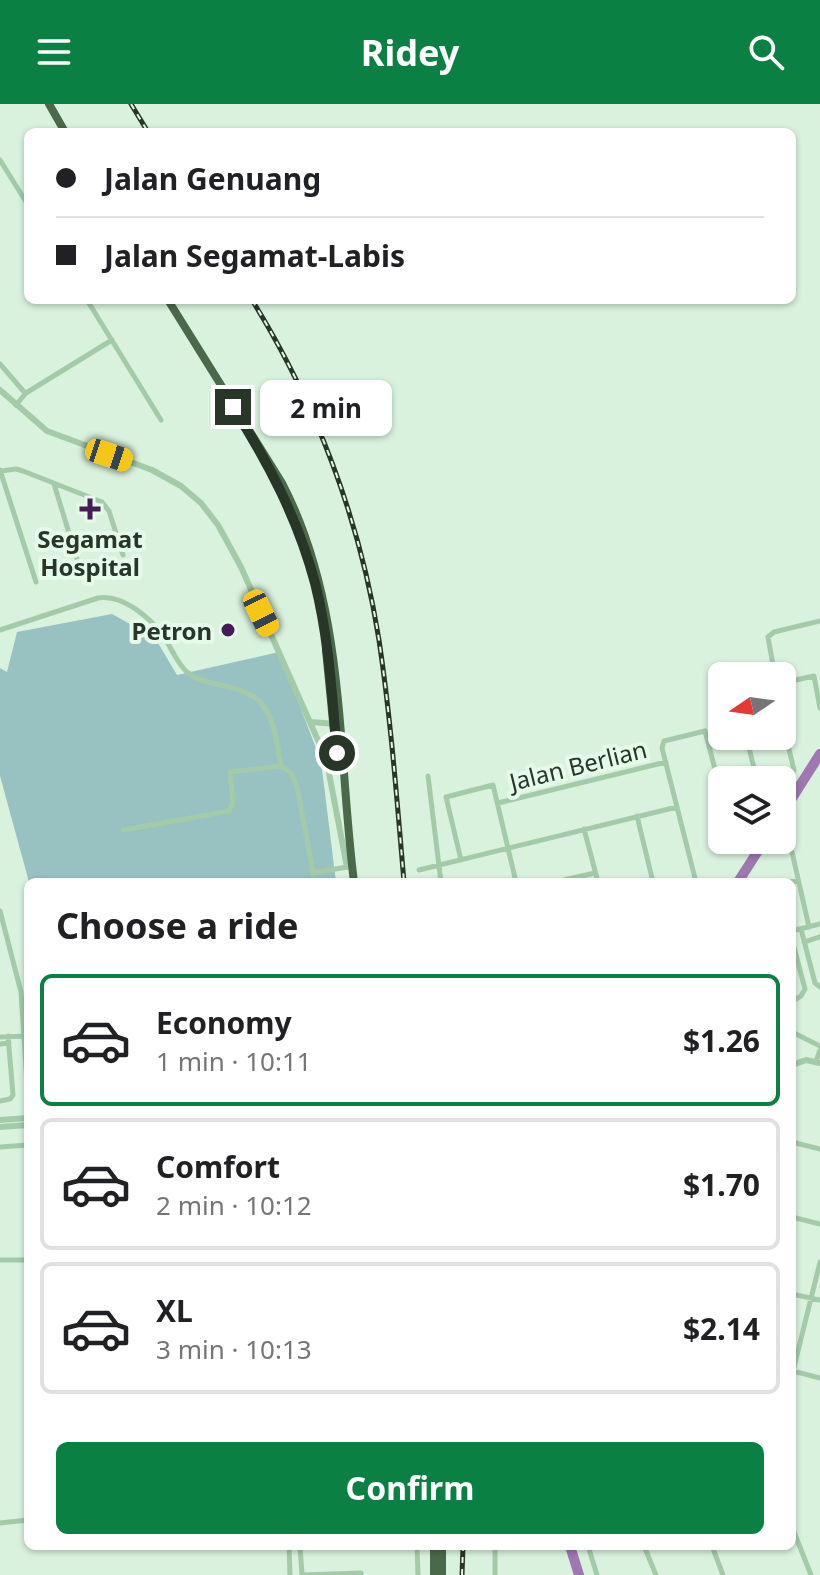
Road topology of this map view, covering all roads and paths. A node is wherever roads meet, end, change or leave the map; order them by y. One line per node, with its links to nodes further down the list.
1 (49, 104): 2 (highway)
2 (63, 128)
3 (0, 160): 4 (street)
4 (24, 199)
5 (90, 304): 7 (street)
6 (170, 304): 25 (highway)
7 (112, 340): 10 (street); 12 (street)
8 (0, 364): 10 (street)
9 (0, 390): 11 (street)
10 (26, 393): 11 (street)
11 (16, 405): 24 (street)
12 (161, 420)
13 (0, 470): 14 (street); 17 (street)
14 (54, 483): 15 (street); 16 (street)
15 (123, 555)
16 (77, 559)
17 (36, 582)
18 (820, 621): 20 (street)
19 (0, 630): 27 (street)
20 (772, 662)
21 (817, 675): 22 (street); 23 (street)
22 (796, 680)
23 (820, 708)
24 (311, 722): 25 (street); 39 (street)
25 (337, 723): 39 (highway); 45 (highway)
26 (666, 762): 28 (street); 30 (street, Jalan Berlian); 31 (street)
27 (281, 766): 34 (street); 41 (street)
28 (714, 766)
29 (428, 776): 38 (street)
30 (498, 803): 35 (street); 37 (street)
31 (677, 807): 32 (street); 51 (street)
32 (637, 816): 33 (street); 50 (street)
33 (584, 829): 35 (street); 42 (street)
34 (124, 830)
35 (508, 848): 37 (street); 47 (street)
36 (792, 854): 52 (street)
37 (461, 860): 38 (street)
38 (439, 865): 40 (street); 46 (street)
39 (347, 867): 41 (street); 44 (highway)
40 (419, 870)
41 (313, 873): 43 (street)
42 (595, 873): 48 (street); 49 (street)
43 (314, 878)
44 (350, 878)
45 (351, 878)
46 (441, 878)
47 (515, 878)
48 (573, 878)
49 (597, 878)
50 (652, 878)
51 (695, 878)
52 (798, 880): 55 (street)
53 (0, 911): 63 (street)
54 (820, 924): 55 (street)
55 (809, 927): 56 (street)
56 (801, 929): 57 (street); 59 (street)
57 (796, 930)
58 (820, 937): 59 (street)
59 (804, 942): 61 (street)
60 (796, 955): 62 (street)
61 (820, 987)
62 (796, 999)
63 (24, 1021)
64 (796, 1034): 69 (street)
65 (24, 1036): 67 (street)
66 (0, 1037): 67 (street)
67 (8, 1040): 68 (street); 72 (street)
68 (0, 1044)
69 (820, 1048): 70 (street)
70 (818, 1062): 71 (street)
71 (796, 1064)
72 (0, 1101)
73 (24, 1118): 74 (street)
74 (0, 1120)
75 (24, 1125): 76 (street)
76 (0, 1127)
77 (796, 1143): 80 (street)
78 (24, 1145): 79 (street)
79 (0, 1147)
80 (820, 1149)
81 (796, 1218): 82 (street)
82 (820, 1224)
83 (0, 1260): 84 (street)
84 (24, 1260)
85 (820, 1262): 87 (street)
86 (796, 1295): 87 (street)
87 (811, 1298): 88 (street); 89 (street)
88 (820, 1300)
89 (796, 1359)
90 (796, 1372): 91 (street)
91 (820, 1378)
92 (24, 1520): 93 (street)
93 (0, 1523)
94 (796, 1537): 114 (street)
95 (289, 1550): 105 (street)
96 (300, 1550): 106 (street)
97 (417, 1550): 107 (street)
98 (434, 1550): 108 (highway)
99 (442, 1550): 109 (highway)
100 (495, 1550): 110 (street)
101 (589, 1550): 111 (street)
102 (646, 1550): 112 (street)
103 (714, 1550): 113 (street)
104 (361, 1573): 106 (street)
105 (290, 1575)
106 (302, 1575)
107 (418, 1575)
108 (434, 1575)
109 (442, 1575)
110 (495, 1575)
111 (597, 1575)
112 (656, 1575)
113 (723, 1575)
114 (811, 1575)

